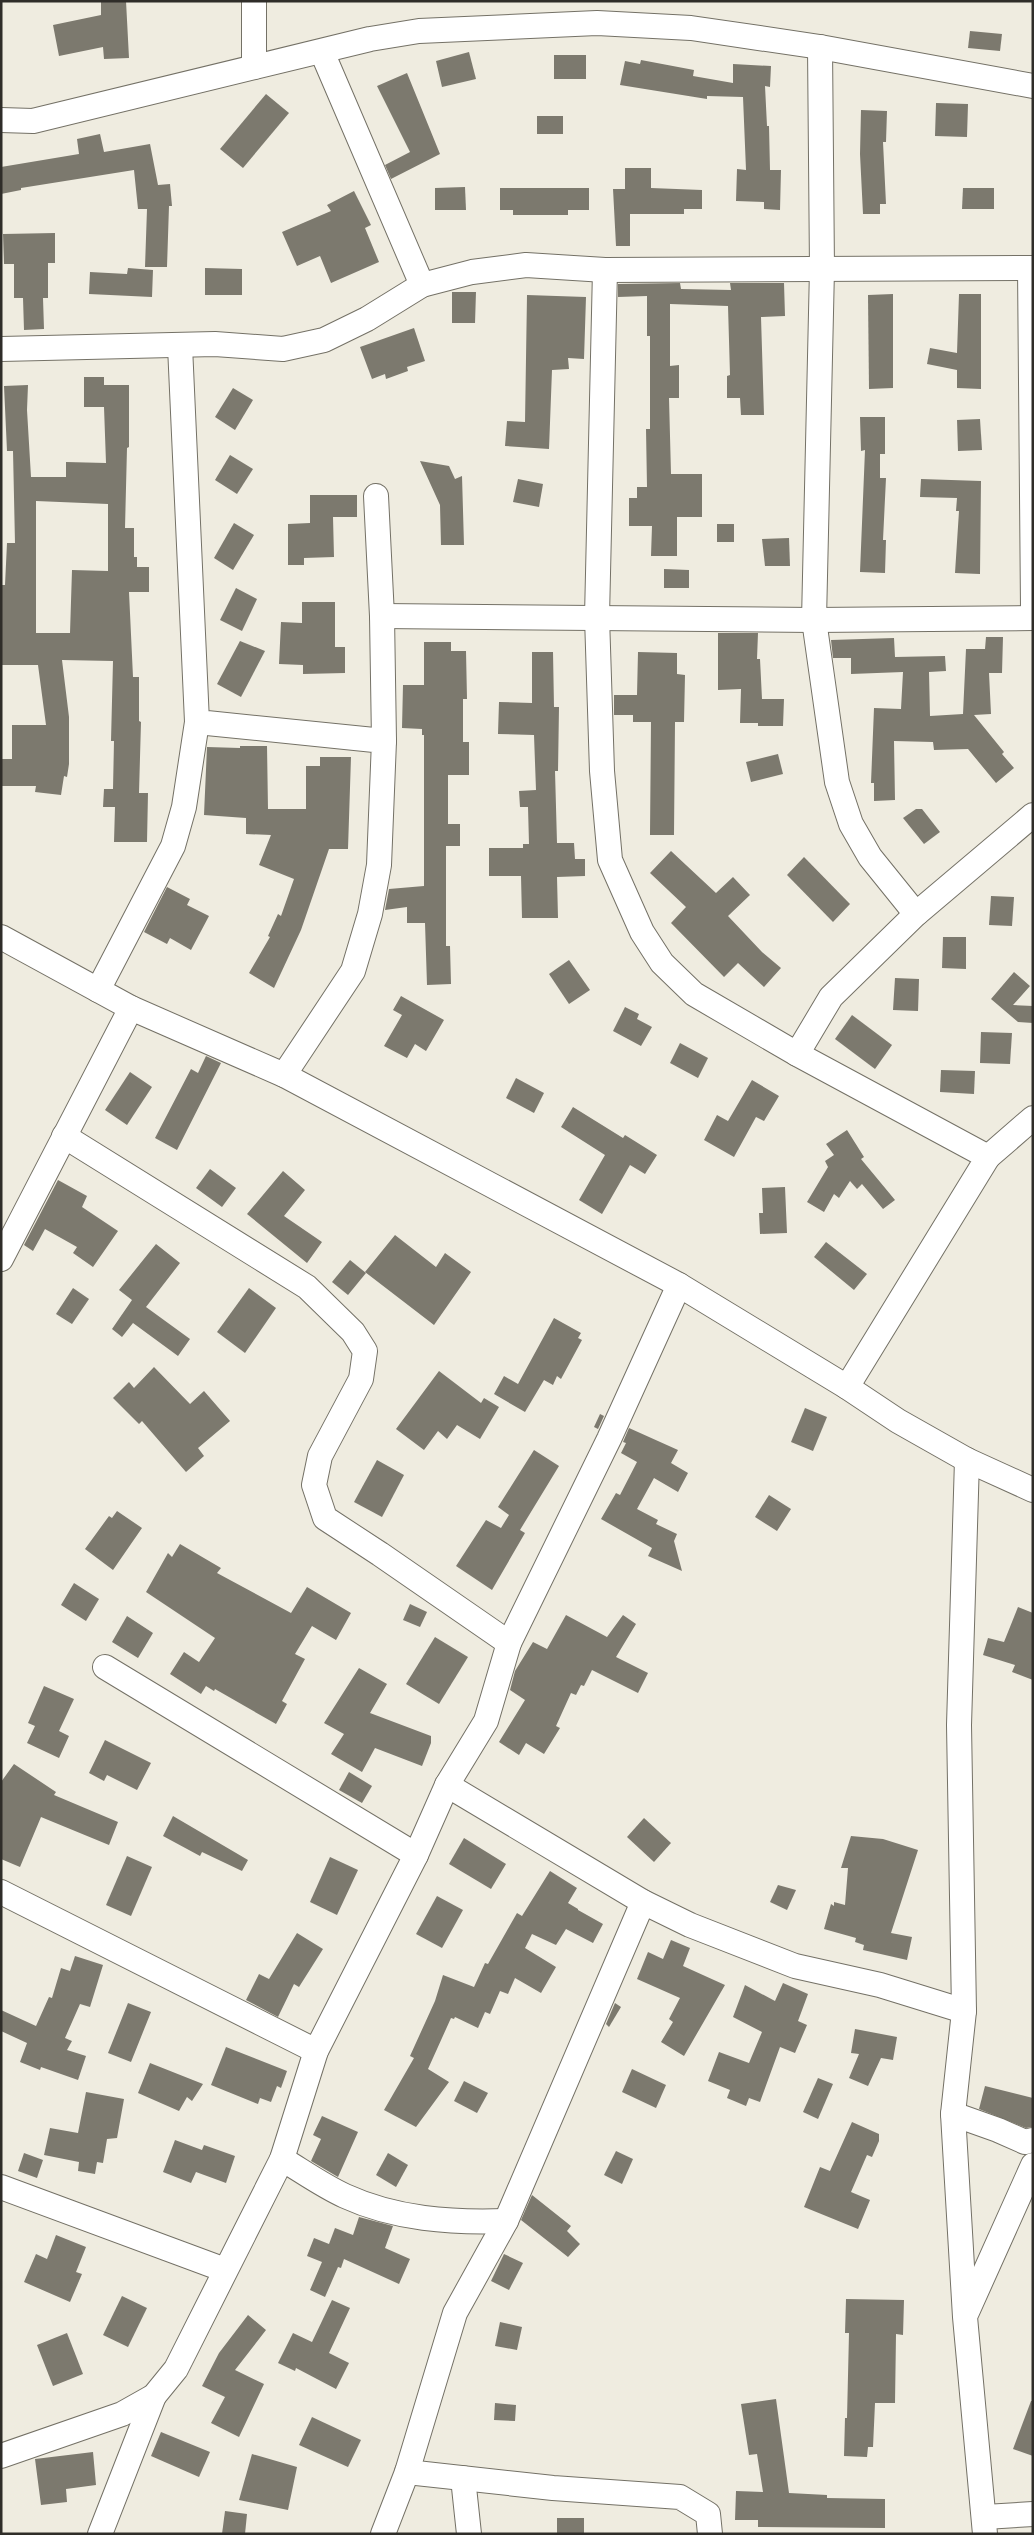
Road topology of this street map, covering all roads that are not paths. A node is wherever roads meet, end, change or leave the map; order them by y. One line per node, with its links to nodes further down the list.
1 (254, 1): 4 (street)
2 (820, 47): 3 (street); 5 (street); 8 (street)
3 (322, 52): 4 (street); 10 (street)
4 (254, 67): 6 (street)
5 (1033, 86)
6 (1, 120)
7 (1031, 268): 8 (street); 14 (street)
8 (822, 269): 9 (street); 18 (street)
9 (605, 270): 10 (street); 16 (street)
10 (422, 284): 11 (street)
11 (180, 346): 12 (street); 19 (street)
12 (1, 349)
13 (376, 496): 15 (street)
14 (1033, 608)
15 (382, 616): 16 (street); 20 (street)
16 (597, 617): 18 (street); 26 (street)
17 (1033, 618): 18 (street)
18 (814, 620): 22 (street)
19 (197, 722): 20 (street); 24 (street)
20 (384, 741): 27 (street)
21 (1033, 814): 22 (street)
22 (916, 914): 26 (street)
23 (1, 937): 24 (street)
24 (98, 990): 25 (street)
25 (131, 1008): 27 (street); 29 (street)
26 (797, 1054): 30 (street)
27 (284, 1075): 32 (street)
28 (1033, 1118): 30 (street)
29 (64, 1136): 31 (street); 36 (street)
30 (988, 1158): 33 (street)
31 (1, 1259)
32 (679, 1285): 33 (street); 36 (street)
33 (847, 1387): 34 (street)
34 (967, 1460): 35 (street); 42 (street)
35 (1033, 1490)
36 (509, 1643): 38 (street)
37 (105, 1667): 39 (street)
38 (447, 1785): 39 (street); 41 (street)
39 (416, 1855): 43 (street)
40 (1, 1892): 43 (street)
41 (643, 1902): 42 (street); 49 (street)
42 (964, 2011): 44 (street)
43 (316, 2051): 46 (street)
44 (953, 2114): 45 (street); 51 (street)
45 (1033, 2140)
46 (282, 2159): 49 (street); 50 (street)
47 (1033, 2165): 51 (street)
48 (1, 2187): 50 (street)
49 (506, 2221): 54 (street)
50 (225, 2270): 52 (street)
51 (965, 2317): 57 (street)
52 (154, 2396): 53 (street); 58 (street)
53 (1, 2456)
54 (407, 2472): 55 (street); 59 (street)
55 (463, 2478): 60 (street); 61 (street)
56 (1033, 2514): 57 (street)
57 (985, 2525)
58 (100, 2534)
59 (383, 2534)
60 (469, 2534)
61 (710, 2534)

